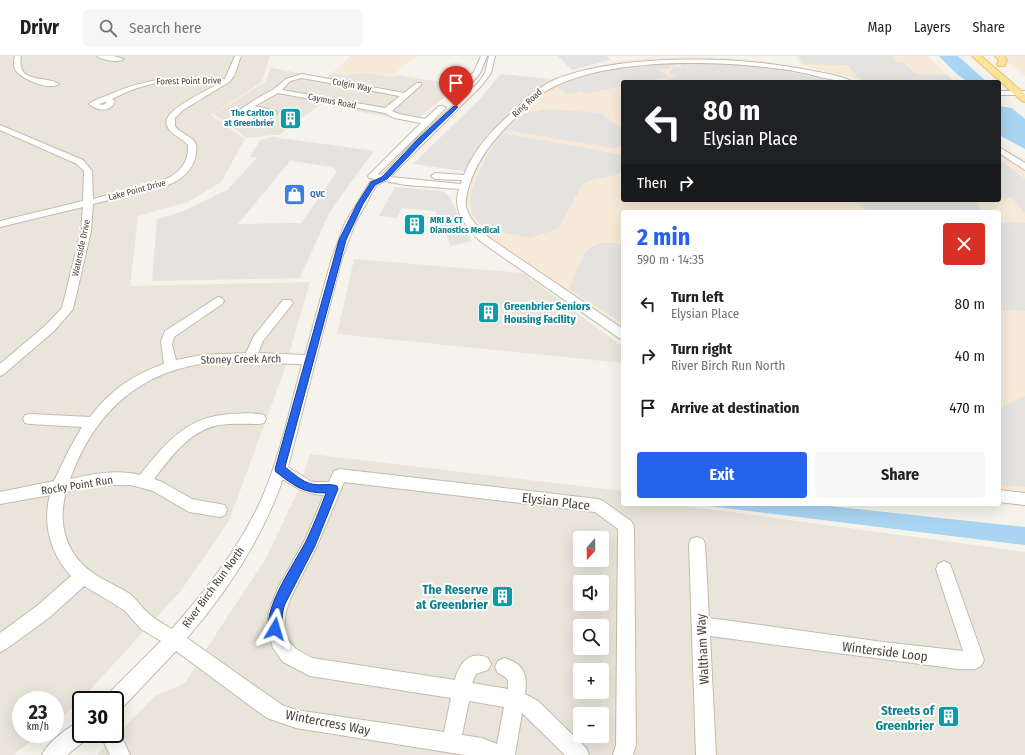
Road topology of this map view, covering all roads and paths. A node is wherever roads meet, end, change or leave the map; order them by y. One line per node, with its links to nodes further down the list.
1 (18, 56): 17 (street)
2 (100, 56): 10 (street)
3 (238, 56): 16 (street)
4 (484, 56): 27 (street, River Birch Run North)
5 (492, 56): 33 (street, River Birch Run North)
6 (976, 56): 22 (main road)
7 (991, 56): 12 (main road)
8 (646, 58): 9 (street, Ring Road); 35 (street, Ring Road)
9 (657, 58): 13 (street, Ring Road)
10 (121, 59)
11 (790, 59): 13 (street)
12 (1000, 60): 14 (main road)
13 (790, 67): 15 (street, Ring Road)
14 (1010, 72)
15 (842, 80)
16 (227, 81): 24 (street, Forest Point Drive); 36 (street, Lake Point Drive)
17 (56, 84)
18 (419, 84): 21 (street)
19 (277, 91): 21 (street, Colgin Way); 25 (street, Colgin Way); 26 (street, Caymus Road)
20 (1001, 92): 22 (street)
21 (406, 95): 26 (street)
22 (1023, 96): 23 (street)
23 (1001, 98)
24 (106, 99)
25 (249, 107)
26 (387, 111): 27 (street, Caymus Road)
27 (426, 122): 32 (street, River Birch Run North)
28 (0, 127): 36 (street, Waterside Drive)
29 (1001, 150): 30 (street)
30 (1021, 162): 31 (street)
31 (1025, 167)
32 (379, 168): 33 (street); 34 (street, River Birch Run North)
33 (392, 170): 34 (street, River Birch Run North); 35 (street)
34 (376, 179): 35 (street); 42 (street, River Birch Run North)
35 (466, 183): 40 (street, Ring Road)
36 (88, 202): 37 (street, Lake Point Drive); 44 (street, Waterside Drive)
37 (0, 224)
38 (218, 301): 43 (street)
39 (287, 303): 41 (street)
40 (621, 334)
41 (250, 358): 42 (street, Stoney Creek Arch); 43 (street, Stoney Creek Arch)
42 (310, 360): 48 (street, River Birch Run North)
43 (171, 366): 47 (street, Stoney Creek Arch)
44 (0, 371)
45 (259, 419): 49 (street)
46 (30, 420): 47 (street)
47 (92, 422): 50 (street, Stoney Creek Arch)
48 (280, 469): 51 (street); 60 (street, River Birch Run North)
49 (143, 482): 50 (street, Rocky Point Run); 55 (street, Rocky Point Run)
50 (59, 487): 53 (street, Rocky Point Run); 58 (street, Stoney Creek Arch)
51 (333, 489): 64 (street, Elysian Place); 74 (street, Elysian Place)
52 (1001, 496): 54 (street)
53 (0, 498)
54 (1025, 499)
55 (220, 510)
56 (697, 544): 59 (street, Waltham Way)
57 (944, 569): 59 (street, Winterside Loop)
58 (84, 575): 60 (street, Stoney Creek Arch); 61 (street)
59 (701, 626): 75 (street, Waltham Way)
60 (175, 639): 65 (street, River Birch Run North); 69 (street, Wintercress Way)
61 (0, 643)
62 (482, 664): 64 (street)
63 (504, 667): 66 (street)
64 (462, 690): 66 (street, Elysian Place); 69 (street)
65 (124, 692)
66 (515, 700): 72 (street); 73 (street, Elysian Place)
67 (72, 738): 70 (street)
68 (114, 743): 71 (street)
69 (452, 743): 72 (street, Wintercress Way)
70 (52, 755)
71 (120, 755)
72 (504, 755)
73 (579, 755)
74 (623, 755)
75 (706, 755)

